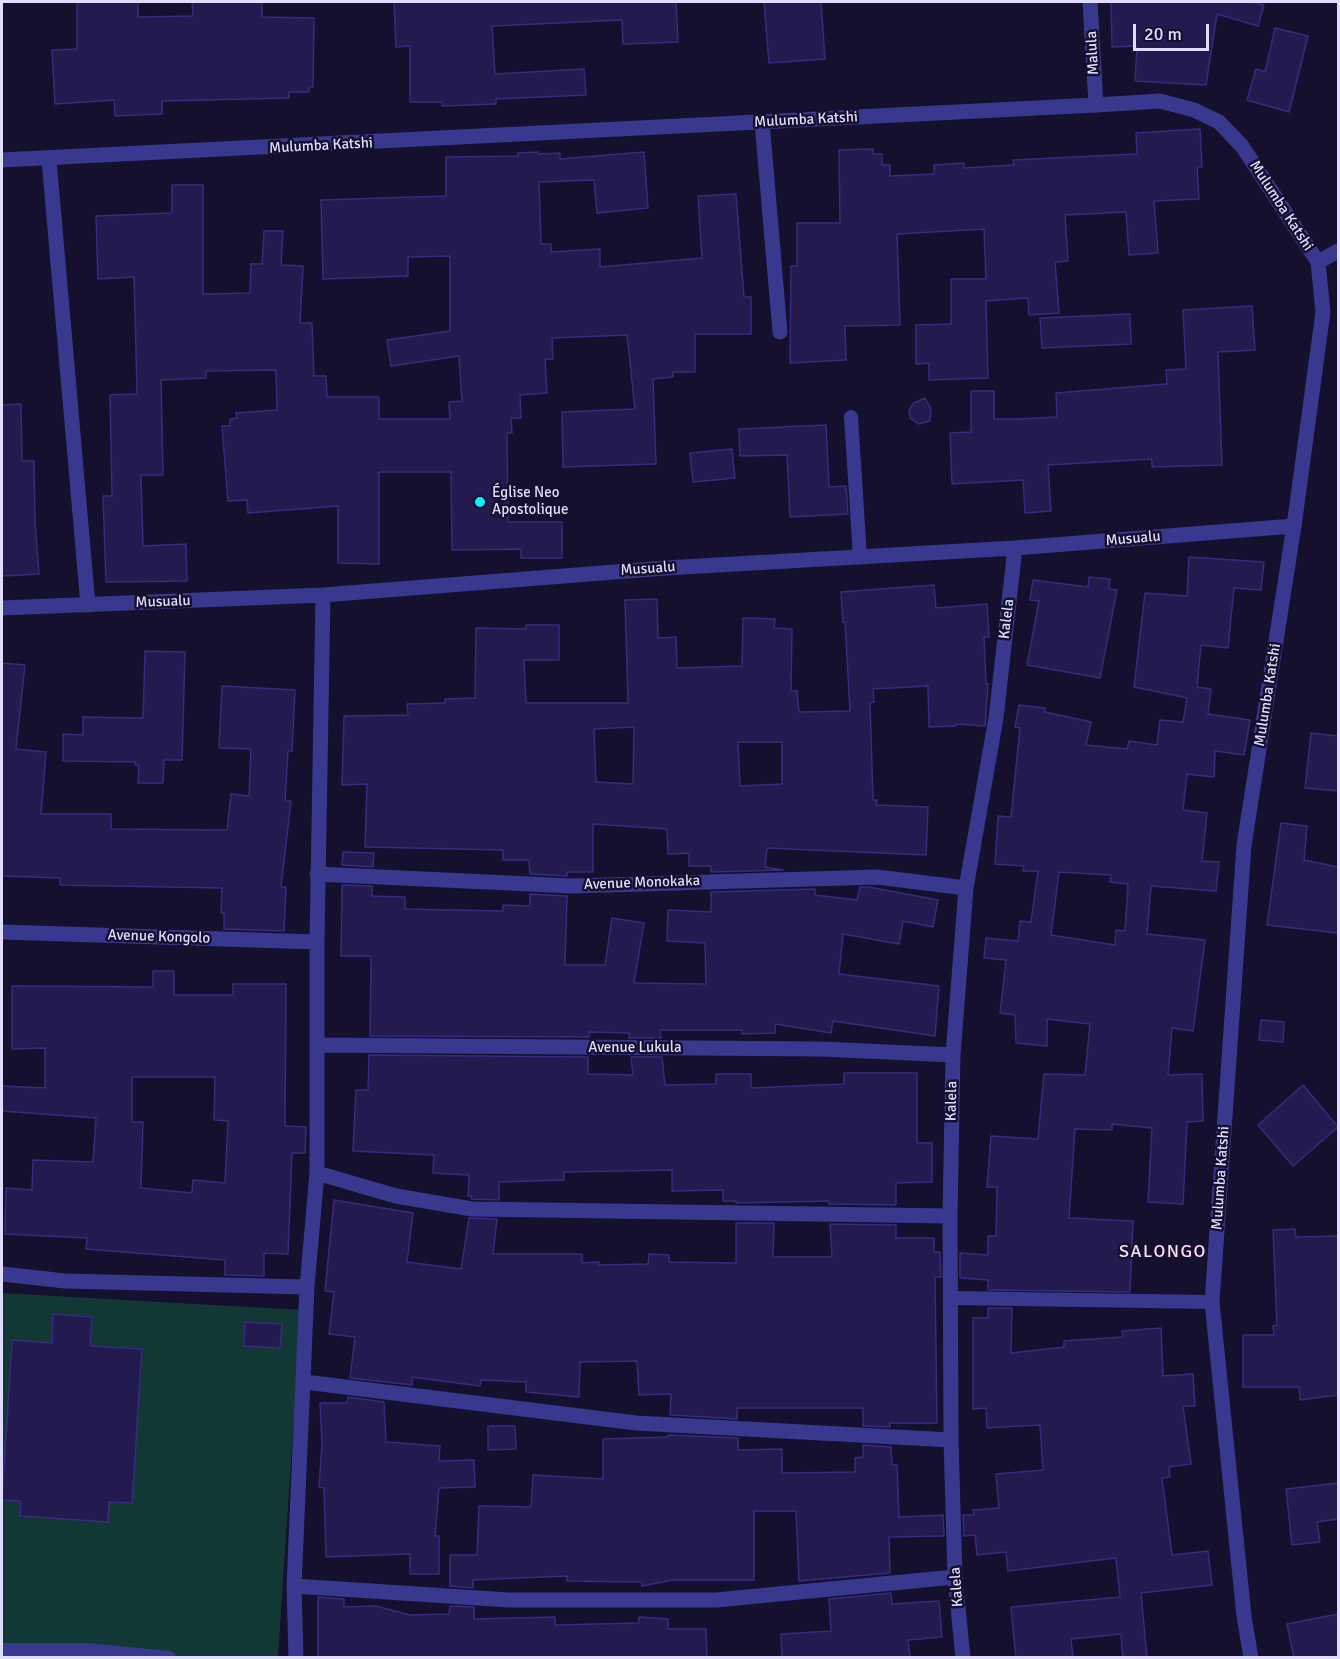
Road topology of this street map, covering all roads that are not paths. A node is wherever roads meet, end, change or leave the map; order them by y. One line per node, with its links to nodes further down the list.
1 (1090, 2): 2 (street, Malula)
2 (1096, 105): 3 (street, Mulumba Katshi); 7 (street, Mulumba Katshi)
3 (762, 122): 5 (street, Mulumba Katshi); 8 (street)
4 (2, 160): 5 (street, Mulumba Katshi)
5 (49, 160): 14 (street)
6 (1338, 251): 7 (street)
7 (1318, 262): 10 (street, Mulumba Katshi)
8 (780, 332)
9 (851, 417): 12 (lane)
10 (1294, 526): 11 (street, Musualu); 27 (street, Mulumba Katshi)
11 (1015, 548): 12 (street, Musualu); 17 (street, Kalela)
12 (861, 557): 13 (street, Musualu)
13 (323, 595): 14 (street, Musualu); 16 (street)
14 (88, 605): 15 (street, Musualu)
15 (2, 608)
16 (317, 874): 17 (street, Avenue Monokaka); 19 (street)
17 (966, 888): 21 (street, Kalela)
18 (2, 932): 19 (street, Avenue Kongolo)
19 (316, 942): 20 (street)
20 (317, 1045): 21 (street, Avenue Lukula); 22 (street)
21 (952, 1055): 23 (street, Kalela)
22 (317, 1173): 23 (street); 25 (street)
23 (950, 1216): 26 (street, Kalela)
24 (2, 1274): 25 (street)
25 (307, 1287): 28 (street)
26 (950, 1298): 27 (lane); 29 (street, Kalela)
27 (1212, 1302): 36 (street, Mulumba Katshi)
28 (305, 1382): 29 (street); 31 (street)
29 (951, 1440): 30 (street, Kalela)
30 (955, 1577): 31 (street); 35 (street, Kalela)
31 (294, 1586): 34 (street)
32 (2, 1650): 33 (lane)
33 (169, 1658)
34 (296, 1658)
35 (963, 1658)
36 (1251, 1658)

